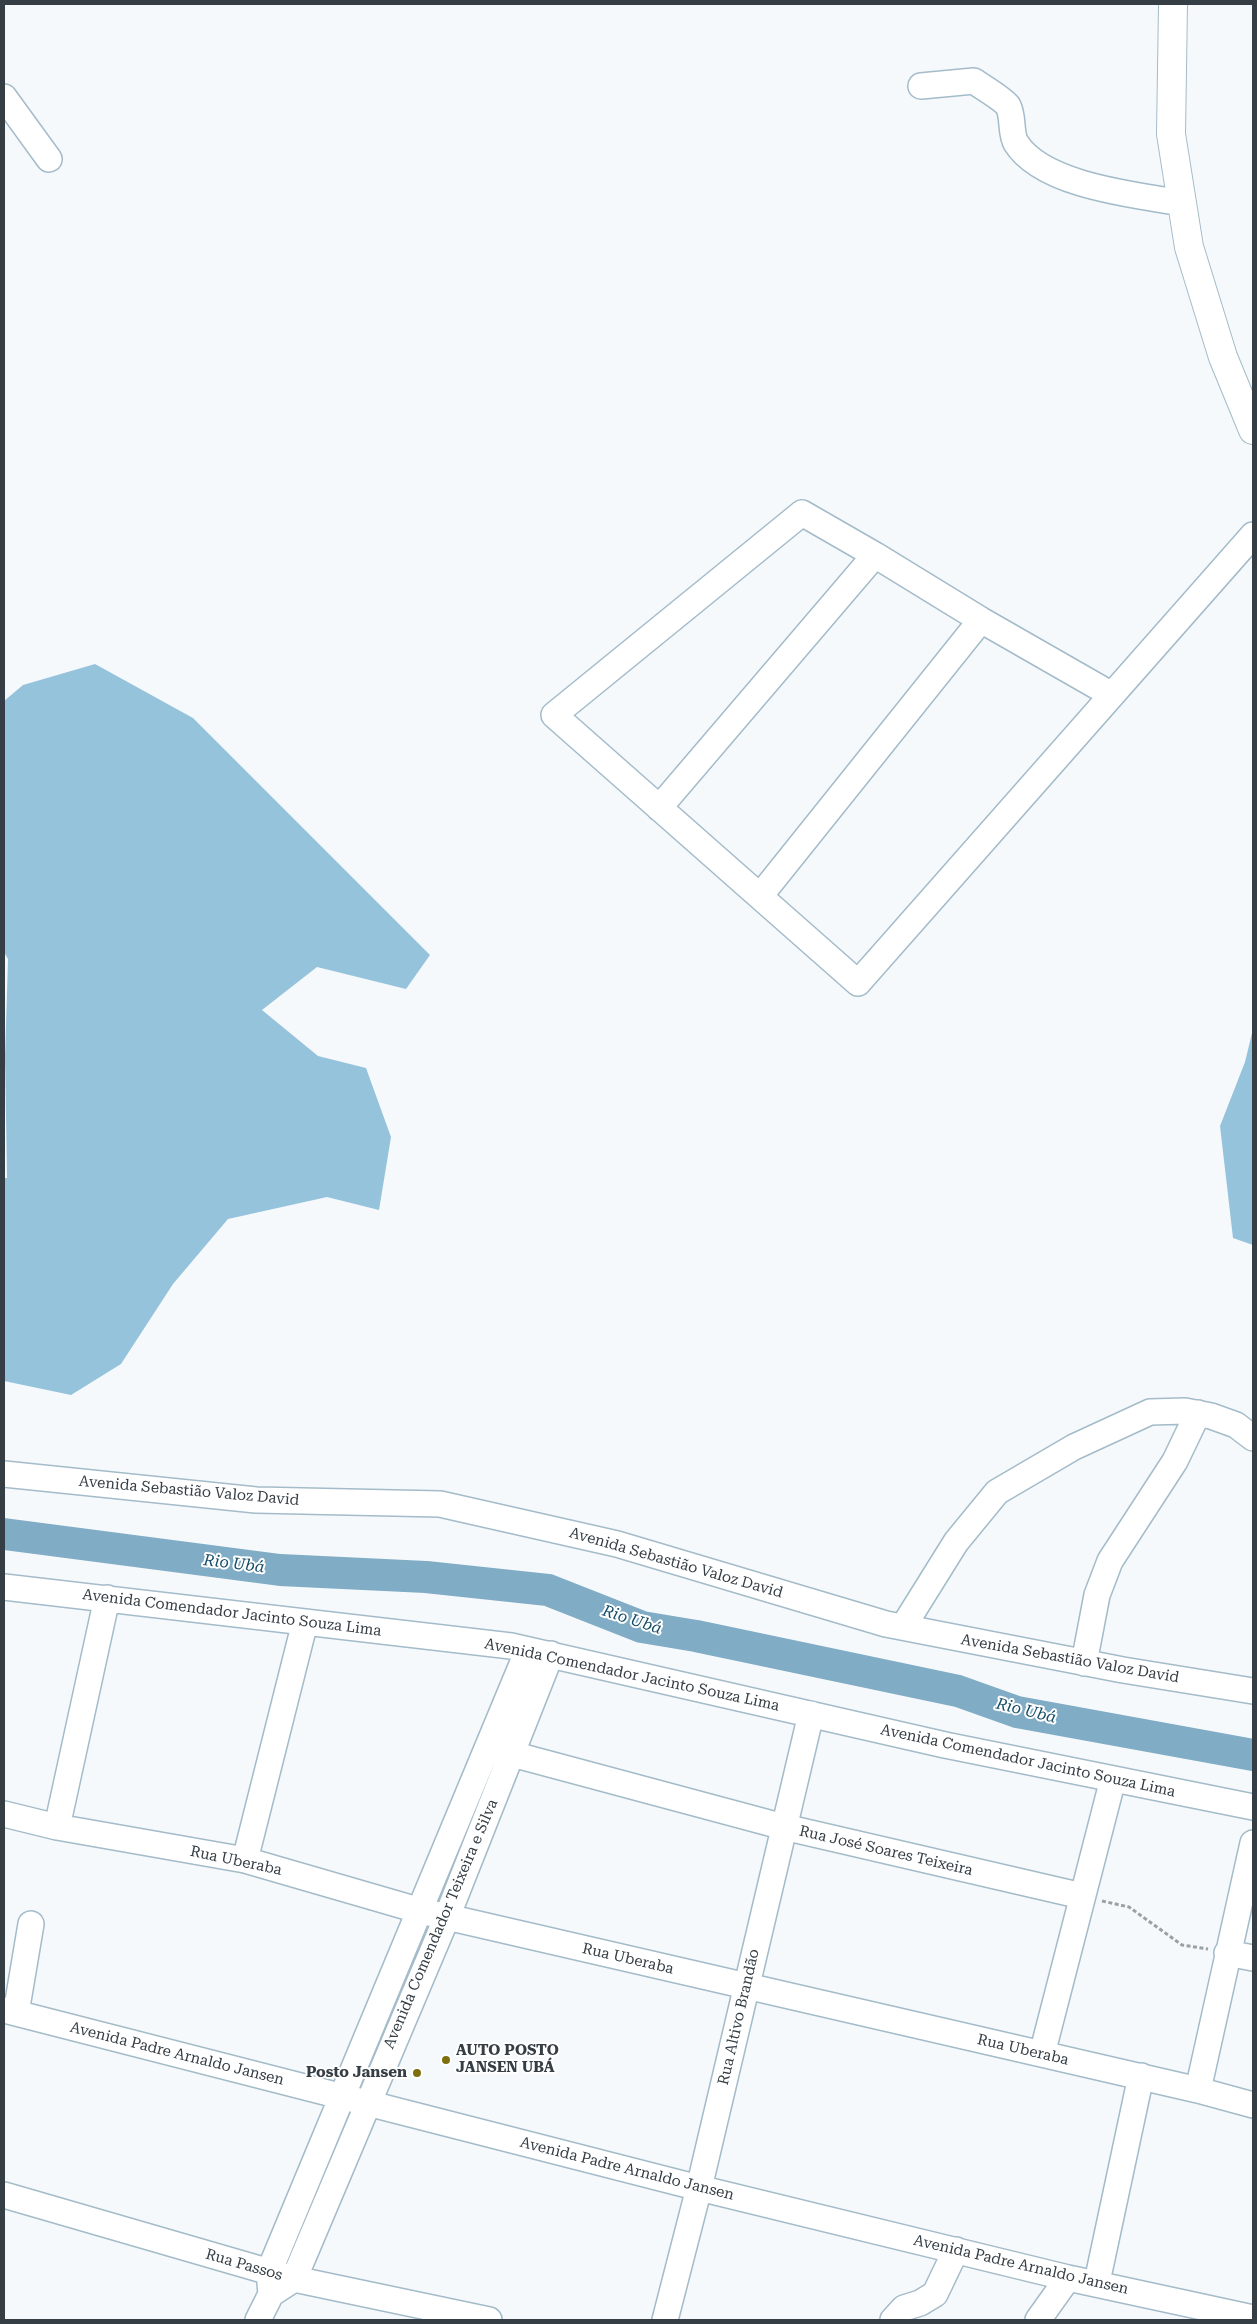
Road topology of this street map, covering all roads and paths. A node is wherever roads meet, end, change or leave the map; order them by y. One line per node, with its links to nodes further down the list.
1 (1173, 4): 5 (main road)
2 (921, 86): 5 (street)
3 (4, 97): 4 (street)
4 (49, 159)
5 (1182, 203): 6 (main road)
6 (1253, 430)
7 (1253, 535): 10 (street)
8 (875, 554): 9 (street); 11 (street); 11 (street)
9 (980, 620): 10 (street); 12 (street)
10 (1112, 695): 12 (street)
11 (659, 808): 12 (street)
12 (760, 896)
13 (1198, 1413): 14 (street); 19 (street); 21 (street)
14 (1253, 1438)
15 (4, 1474): 19 (street, Avenida Sebastião Valoz David)
16 (4, 1587): 17 (street, Avenida Comendador Jacinto Souza Lima)
17 (107, 1598): 18 (street, Avenida Comendador Jacinto Souza Lima); 28 (street)
18 (305, 1622): 20 (street, Avenida Comendador Jacinto Souza Lima); 31 (street)
19 (903, 1627): 21 (street, Avenida Sebastião Valoz David)
20 (540, 1652): 23 (street, Avenida Comendador Jacinto Souza Lima); 24 (street, Avenida Comendador Teixeira e Silva); 33 (street, Avenida Comendador Teixeira e Silva)
21 (1084, 1663): 22 (street, Avenida Sebastião Valoz David)
22 (1253, 1691)
23 (811, 1714): 25 (street, Avenida Comendador Jacinto Souza Lima); 29 (street, Rua Altivo Brandão)
24 (512, 1754): 29 (street, Rua José Soares Teixeira); 34 (street, Avenida Comendador Teixeira e Silva)
25 (1113, 1779): 26 (street, Avenida Comendador Jacinto Souza Lima); 32 (street)
26 (1253, 1807)
27 (4, 1814): 28 (street, Rua Uberaba)
28 (58, 1827): 31 (street, Rua Uberaba)
29 (784, 1827): 32 (street, Rua José Soares Teixeira); 38 (street, Rua Altivo Brandão)
30 (1253, 1843): 36 (street)
31 (244, 1860): 33 (street, Rua Uberaba)
32 (1082, 1896): 36 (path); 40 (street)
33 (421, 1911): 34 (street, Rua Uberaba); 43 (street, Avenida Comendador Teixeira e Silva)
34 (447, 1916): 38 (street, Rua Uberaba); 44 (street, Avenida Comendador Teixeira e Silva)
35 (31, 1924): 39 (street)
36 (1227, 1953): 37 (street); 42 (street)
37 (1253, 1958)
38 (747, 1986): 40 (street, Rua Uberaba); 46 (street, Rua Altivo Brandão)
39 (10, 2012): 43 (street, Avenida Padre Arnaldo Jansen)
40 (1042, 2054): 41 (street, Rua Uberaba)
41 (1141, 2076): 42 (street, Rua Uberaba); 51 (street)
42 (1198, 2090): 45 (street, Rua Uberaba)
43 (343, 2097): 44 (street, Avenida Padre Arnaldo Jansen); 52 (street, Avenida Comendador Teixeira e Silva)
44 (367, 2101): 46 (street, Avenida Padre Arnaldo Jansen); 50 (street, Avenida Comendador Teixeira e Silva)
45 (1253, 2105)
46 (699, 2188): 48 (street, Avenida Padre Arnaldo Jansen); 56 (street, Rua Altivo Brandão)
47 (4, 2194): 52 (street, Rua Passos)
48 (956, 2250): 49 (street, Avenida Padre Arnaldo Jansen); 57 (street)
49 (1068, 2278): 51 (street, Avenida Padre Arnaldo Jansen); 58 (street)
50 (294, 2279): 52 (street, Rua Passos); 54 (street, Rua Passos)
51 (1097, 2282): 53 (street, Avenida Padre Arnaldo Jansen)
52 (270, 2283): 55 (street, Avenida Comendador Teixeira e Silva)
53 (1253, 2318)
54 (477, 2319)
55 (258, 2320)
56 (665, 2320)
57 (893, 2320)
58 (1038, 2320)

